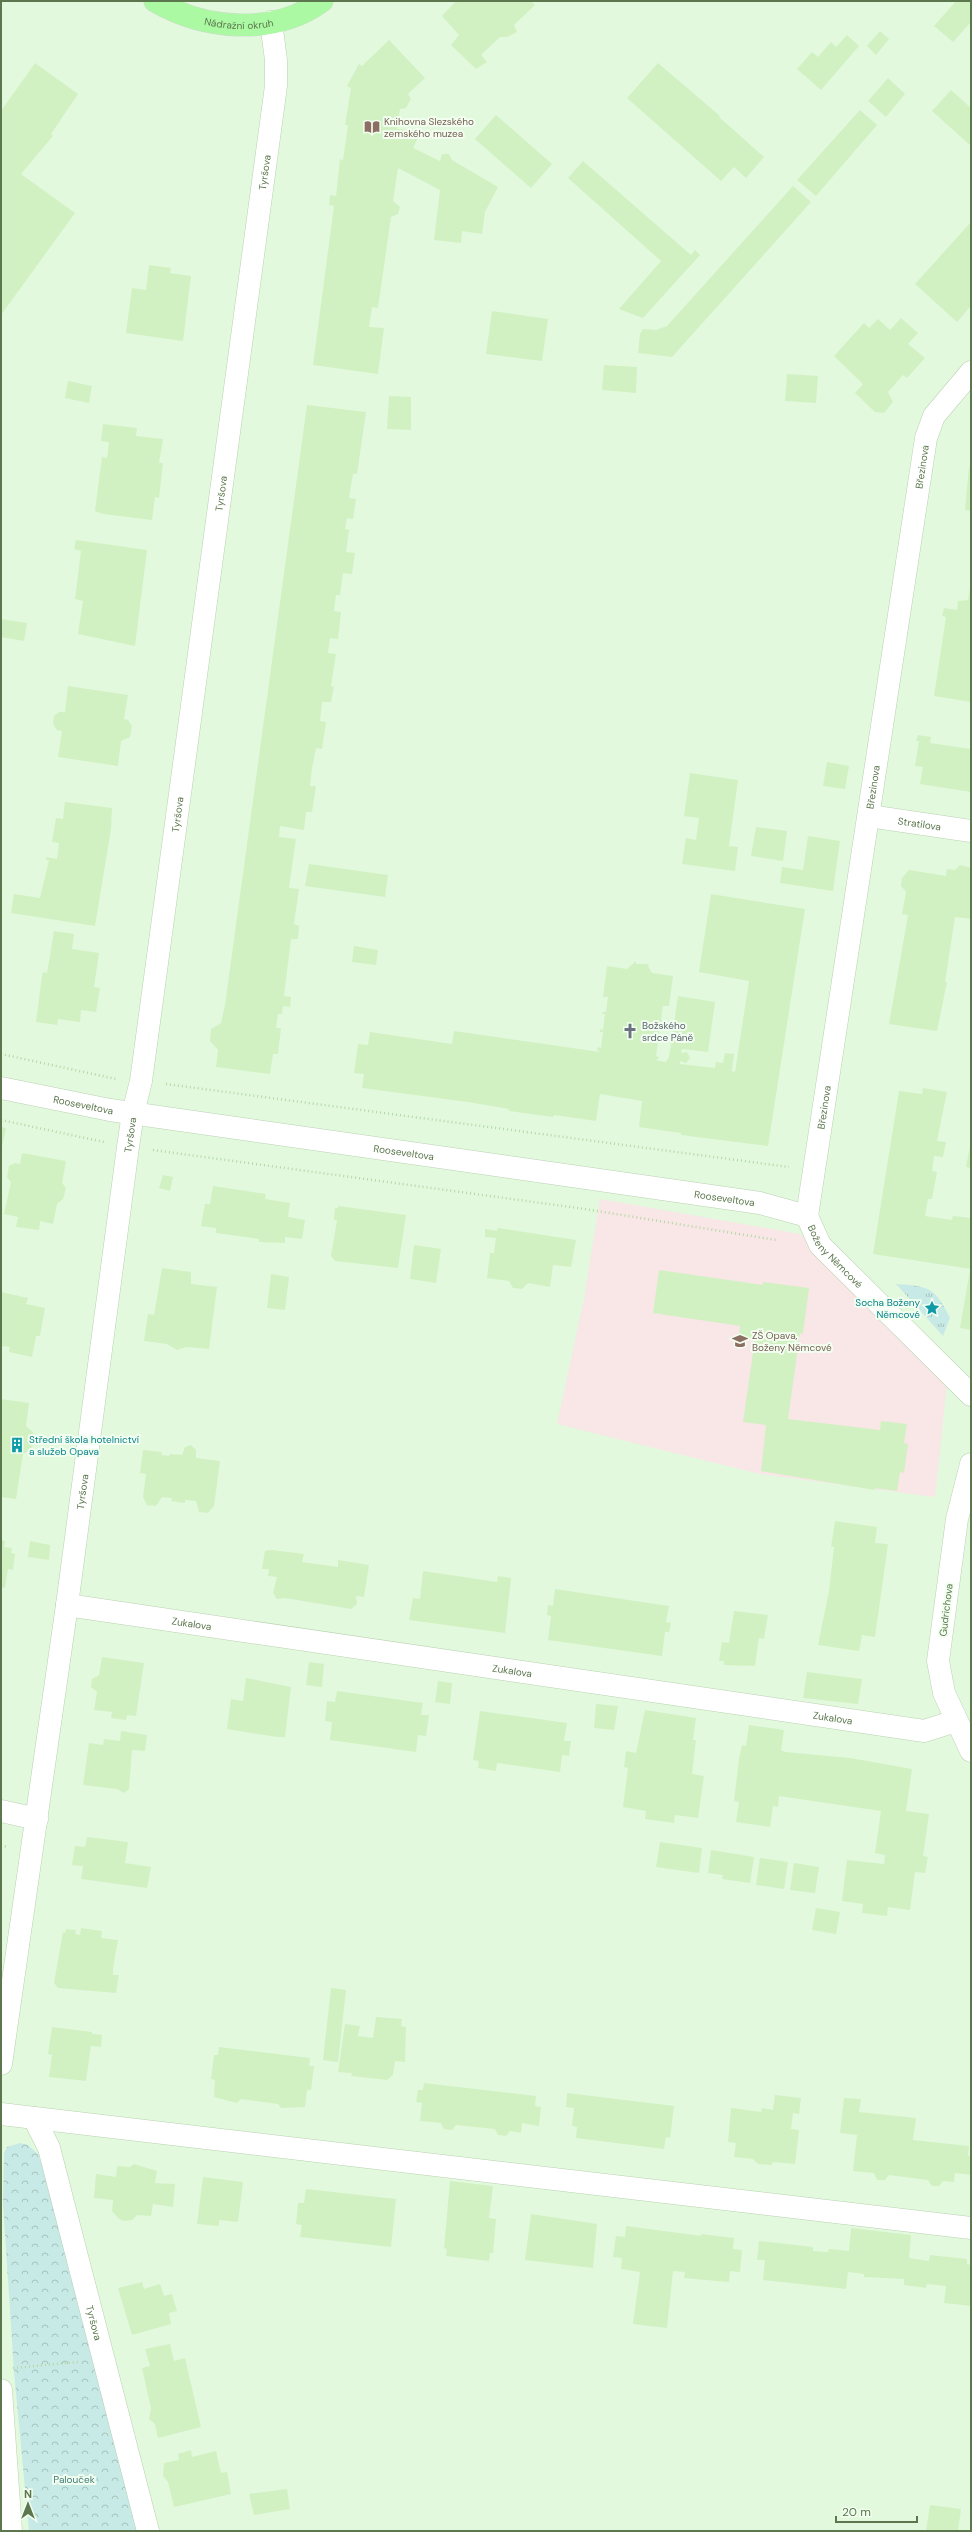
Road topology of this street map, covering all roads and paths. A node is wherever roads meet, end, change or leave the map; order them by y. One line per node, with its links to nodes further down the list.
1 (155, 1): 3 (main road, Nádražní okruh)
2 (322, 1): 3 (main road, Nádražní okruh)
3 (271, 22): 11 (street, Tyršova)
4 (971, 372): 5 (street, Březinova)
5 (869, 816): 6 (street, Stratilova); 14 (street, Březinova)
6 (971, 831)
7 (1, 1054): 8 (path)
8 (120, 1080)
9 (158, 1083): 14 (path)
10 (1, 1088): 11 (street, Rooseveltova)
11 (133, 1113): 13 (street, Tyršova); 15 (street, Rooseveltova)
12 (1, 1120): 13 (path)
13 (128, 1146): 16 (path); 19 (street, Tyršova)
14 (814, 1170): 15 (street, Březinova)
15 (807, 1216): 17 (street, Boženy Němcové)
16 (776, 1240)
17 (971, 1395)
18 (971, 1464): 20 (street, Gudrichova)
19 (67, 1605): 20 (street, Zukalova); 23 (street, Tyršova)
20 (956, 1721): 21 (street, Gudrichova)
21 (971, 1751)
22 (1, 1811): 23 (street)
23 (37, 1819): 24 (street, Tyršova)
24 (1, 2064)
25 (1, 2114): 26 (street)
26 (34, 2118): 27 (street); 28 (street, Tyršova)
27 (971, 2228)
28 (104, 2360): 29 (path); 32 (street, Tyršova)
29 (9, 2368)
30 (1, 2390): 31 (street)
31 (11, 2531)
32 (148, 2531)

